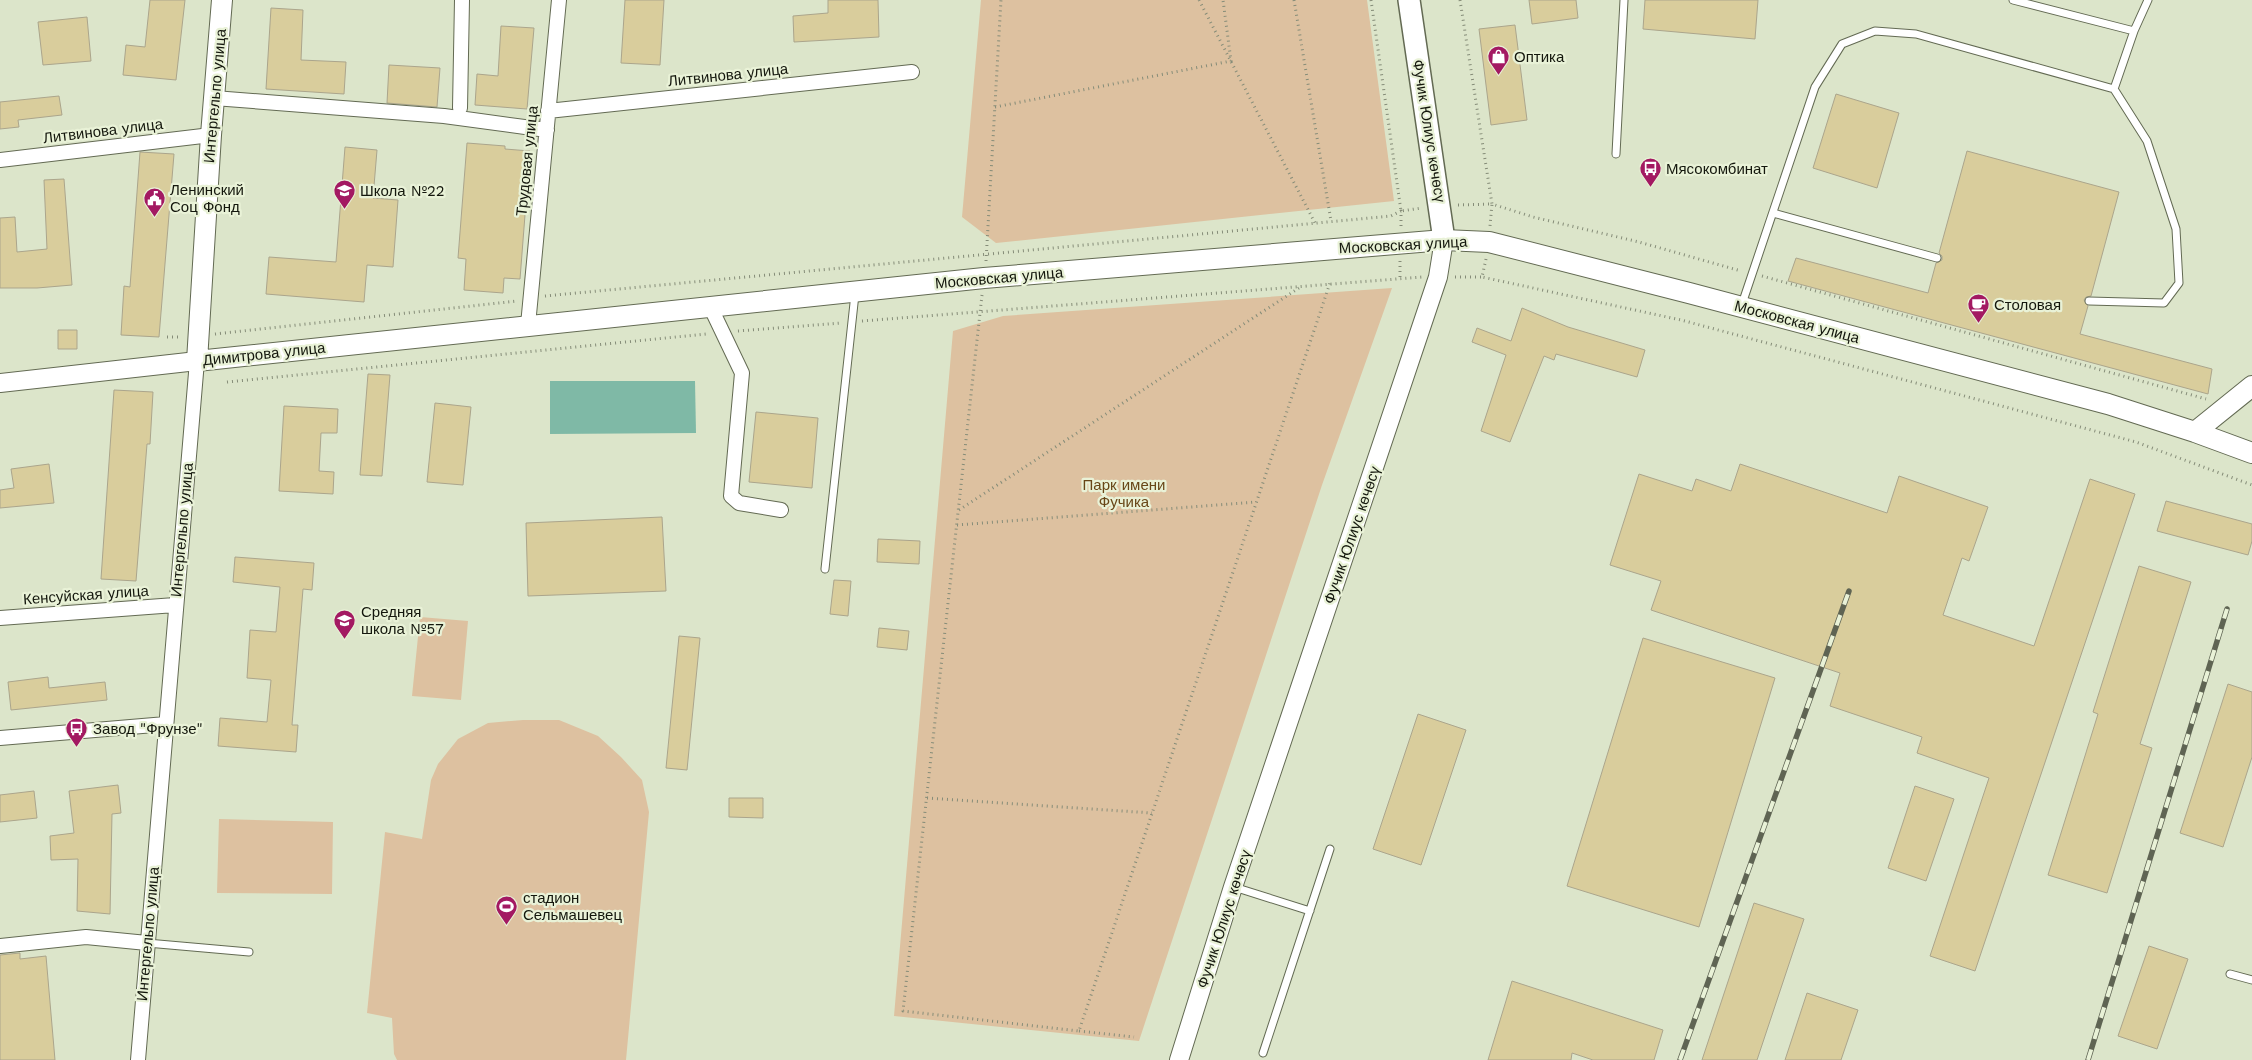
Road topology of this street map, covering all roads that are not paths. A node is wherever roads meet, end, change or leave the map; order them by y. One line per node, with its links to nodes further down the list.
1 (222, 0): 11 (main road, Интергельпо улица)
2 (461, 0): 12 (street)
3 (559, 0): 13 (street, Трудовая улица)
4 (1409, 0): 19 (main road, Фучик Юлиус көчөсү)
5 (1624, 0): 16 (lane)
6 (2013, 0): 8 (lane)
7 (2148, 0): 8 (lane)
8 (2134, 31): 10 (lane)
9 (912, 72): 13 (street, Литвинова улица)
10 (2114, 89): 18 (lane); 22 (lane)
11 (214, 98): 14 (street); 15 (main road, Интергельпо улица)
12 (460, 108)
13 (548, 111): 14 (street, Трудовая улица)
14 (547, 130): 25 (street, Трудовая улица)
15 (211, 135): 17 (street, Литвинова улица); 26 (main road, Интергельпо улица)
16 (1616, 154)
17 (0, 160)
18 (1773, 212): 20 (lane); 24 (lane)
19 (1444, 240): 21 (main road, Московская улица); 24 (main road, Московская улица); 38 (street, Фучик Юлиус көчөсү)
20 (1937, 258)
21 (855, 292): 23 (main road, Московская улица); 32 (lane)
22 (2089, 301)
23 (710, 306): 25 (main road, Московская улица); 31 (street)
24 (1741, 307): 29 (main road, Московская улица)
25 (528, 325): 26 (main road, Димитрова улица)
26 (197, 361): 27 (street, Димитрова улица); 33 (street, Интергельпо улица)
27 (0, 383)
28 (2252, 386): 29 (main road)
29 (2195, 432): 30 (main road, Московская улица)
30 (2252, 453)
31 (781, 510)
32 (824, 569)
33 (175, 605): 34 (street, Кенсуйская улица); 35 (street, Интергельпо улица)
34 (0, 618)
35 (166, 724): 36 (street); 40 (street, Интергельпо улица)
36 (0, 738)
37 (1330, 849): 39 (lane)
38 (1233, 887): 39 (lane); 47 (street, Фучик Юлиус көчөсү)
39 (1310, 910): 45 (lane)
40 (147, 943): 41 (street); 42 (lane); 46 (street, Интергельпо улица)
41 (0, 946)
42 (249, 952)
43 (2230, 974): 44 (lane)
44 (2252, 980)
45 (1263, 1053)
46 (138, 1060)
47 (1179, 1060)

